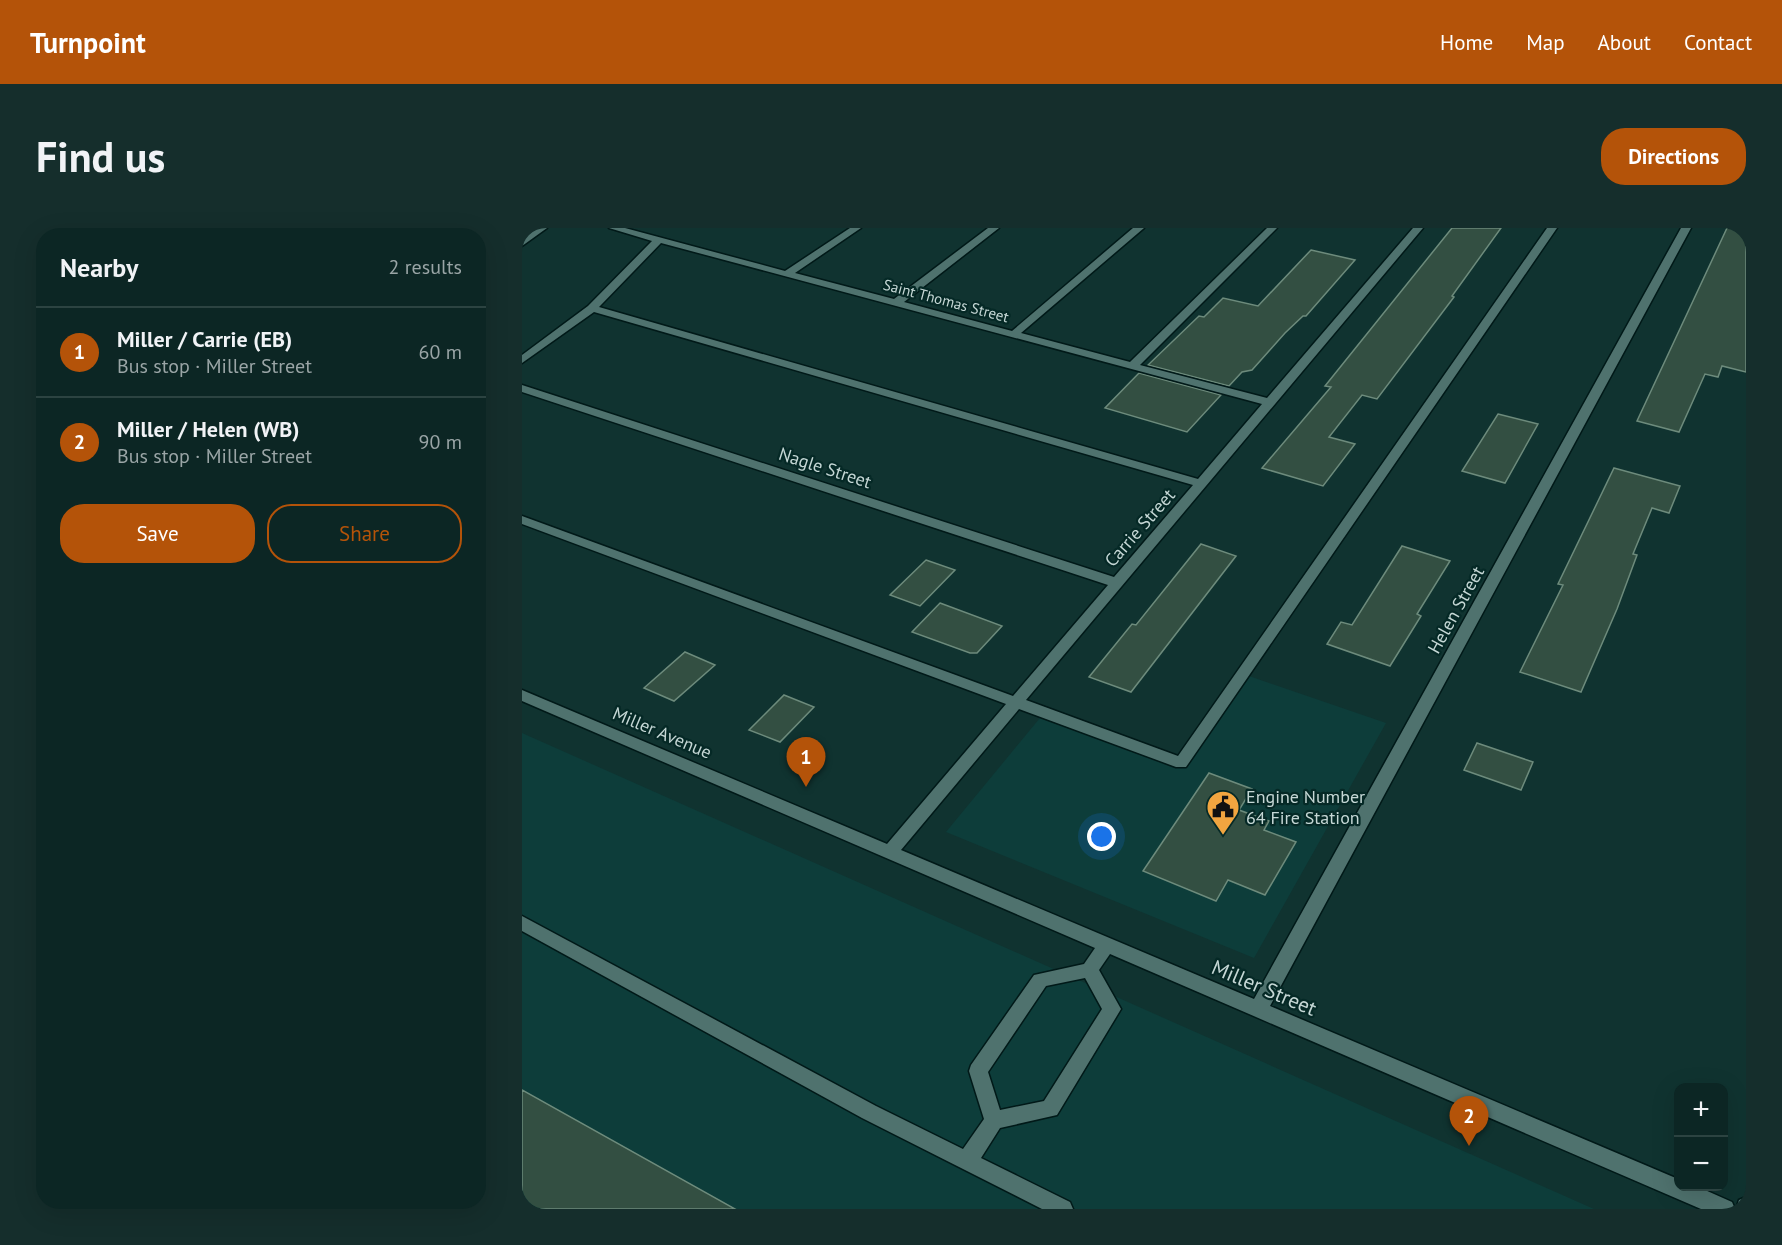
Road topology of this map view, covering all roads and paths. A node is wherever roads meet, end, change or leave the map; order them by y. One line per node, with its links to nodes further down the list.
1 (542, 228): 11 (street)
2 (614, 228): 10 (street, Saint Thomas Street)
3 (856, 228): 12 (street)
4 (994, 228): 13 (street)
5 (1139, 228): 15 (street)
6 (1272, 228): 17 (street)
7 (1418, 228): 19 (street, Carrie Street)
8 (1552, 228): 24 (street)
9 (1686, 228): 30 (street, Helen Street)
10 (659, 240): 12 (street, Saint Thomas Street); 14 (street)
11 (522, 243)
12 (787, 274): 13 (street, Saint Thomas Street)
13 (896, 303): 15 (street, Saint Thomas Street)
14 (592, 309): 16 (street); 20 (street)
15 (1013, 334): 17 (street, Saint Thomas Street)
16 (522, 360)
17 (1132, 366): 19 (street, Saint Thomas Street)
18 (522, 388): 22 (street, Nagle Street)
19 (1271, 403): 20 (street, Carrie Street)
20 (1202, 484): 22 (street, Carrie Street)
21 (522, 520): 24 (street)
22 (1117, 583): 24 (street, Carrie Street)
23 (522, 694): 25 (street, Miller Avenue)
24 (1015, 703): 26 (street, Carrie Street)
25 (786, 808): 26 (street, Miller Street)
26 (890, 851): 28 (street, Miller Street)
27 (522, 923): 32 (street)
28 (1107, 945): 29 (street); 30 (street, Miller Street)
29 (1090, 970): 31 (street); 31 (street)
30 (1258, 1010): 34 (street, Miller Street)
31 (994, 1120): 32 (street)
32 (967, 1161): 33 (street)
33 (1063, 1209)
34 (1725, 1209)

